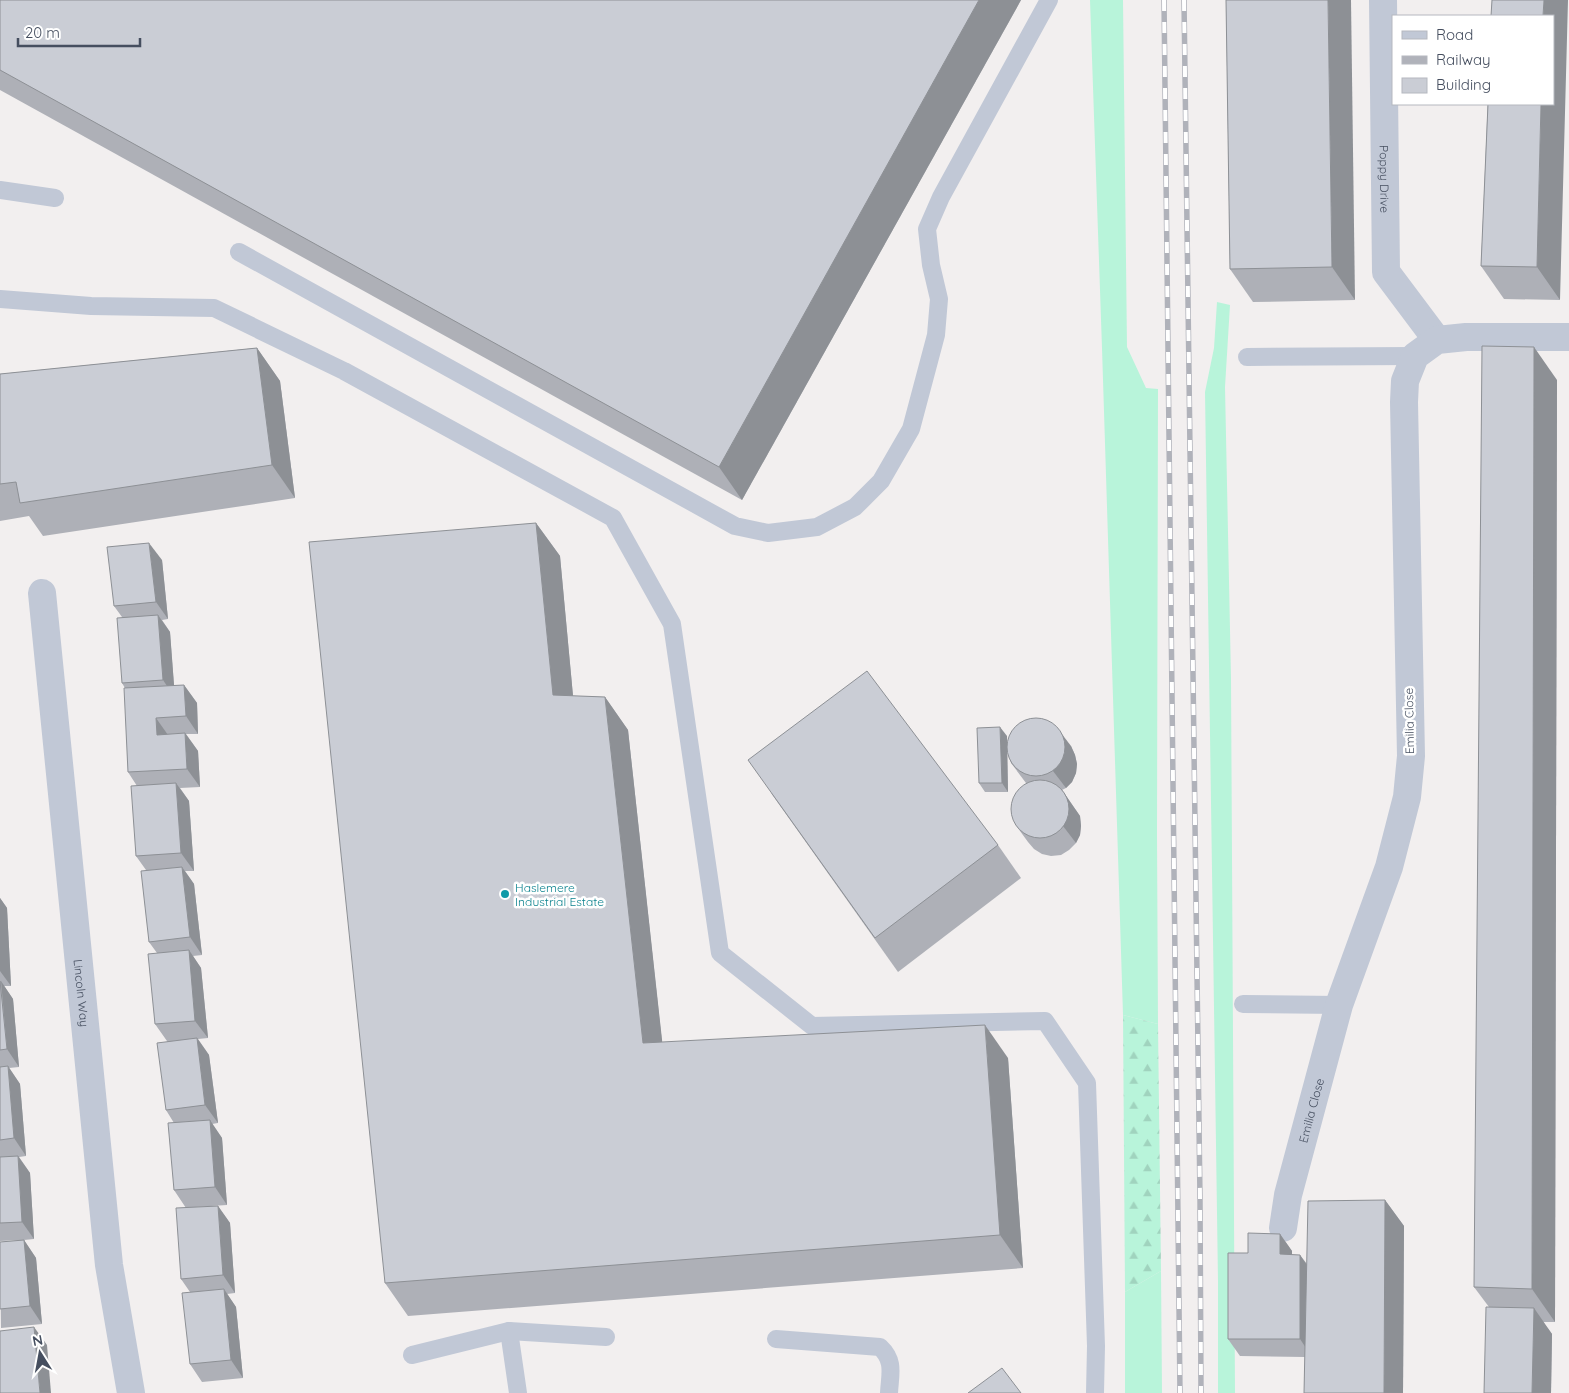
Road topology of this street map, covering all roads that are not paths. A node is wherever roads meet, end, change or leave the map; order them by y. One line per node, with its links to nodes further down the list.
1 (1049, 0): 5 (lane)
2 (1383, 0): 8 (street, Poppy Drive)
3 (0, 190): 4 (lane)
4 (55, 198)
5 (239, 252)
6 (0, 299): 22 (lane)
7 (1569, 338): 8 (street)
8 (1437, 340): 10 (street)
9 (1246, 356): 10 (lane)
10 (1415, 356): 13 (street, Emilia Close)
11 (42, 593): 19 (street, Lincoln Way)
12 (1243, 1004): 13 (lane)
13 (1339, 1005): 14 (street, Emilia Close)
14 (1283, 1228)
15 (509, 1332): 16 (lane); 18 (lane); 20 (lane)
16 (606, 1337)
17 (776, 1339): 21 (lane)
18 (412, 1354)
19 (131, 1393)
20 (518, 1393)
21 (889, 1393)
22 (1095, 1393)

